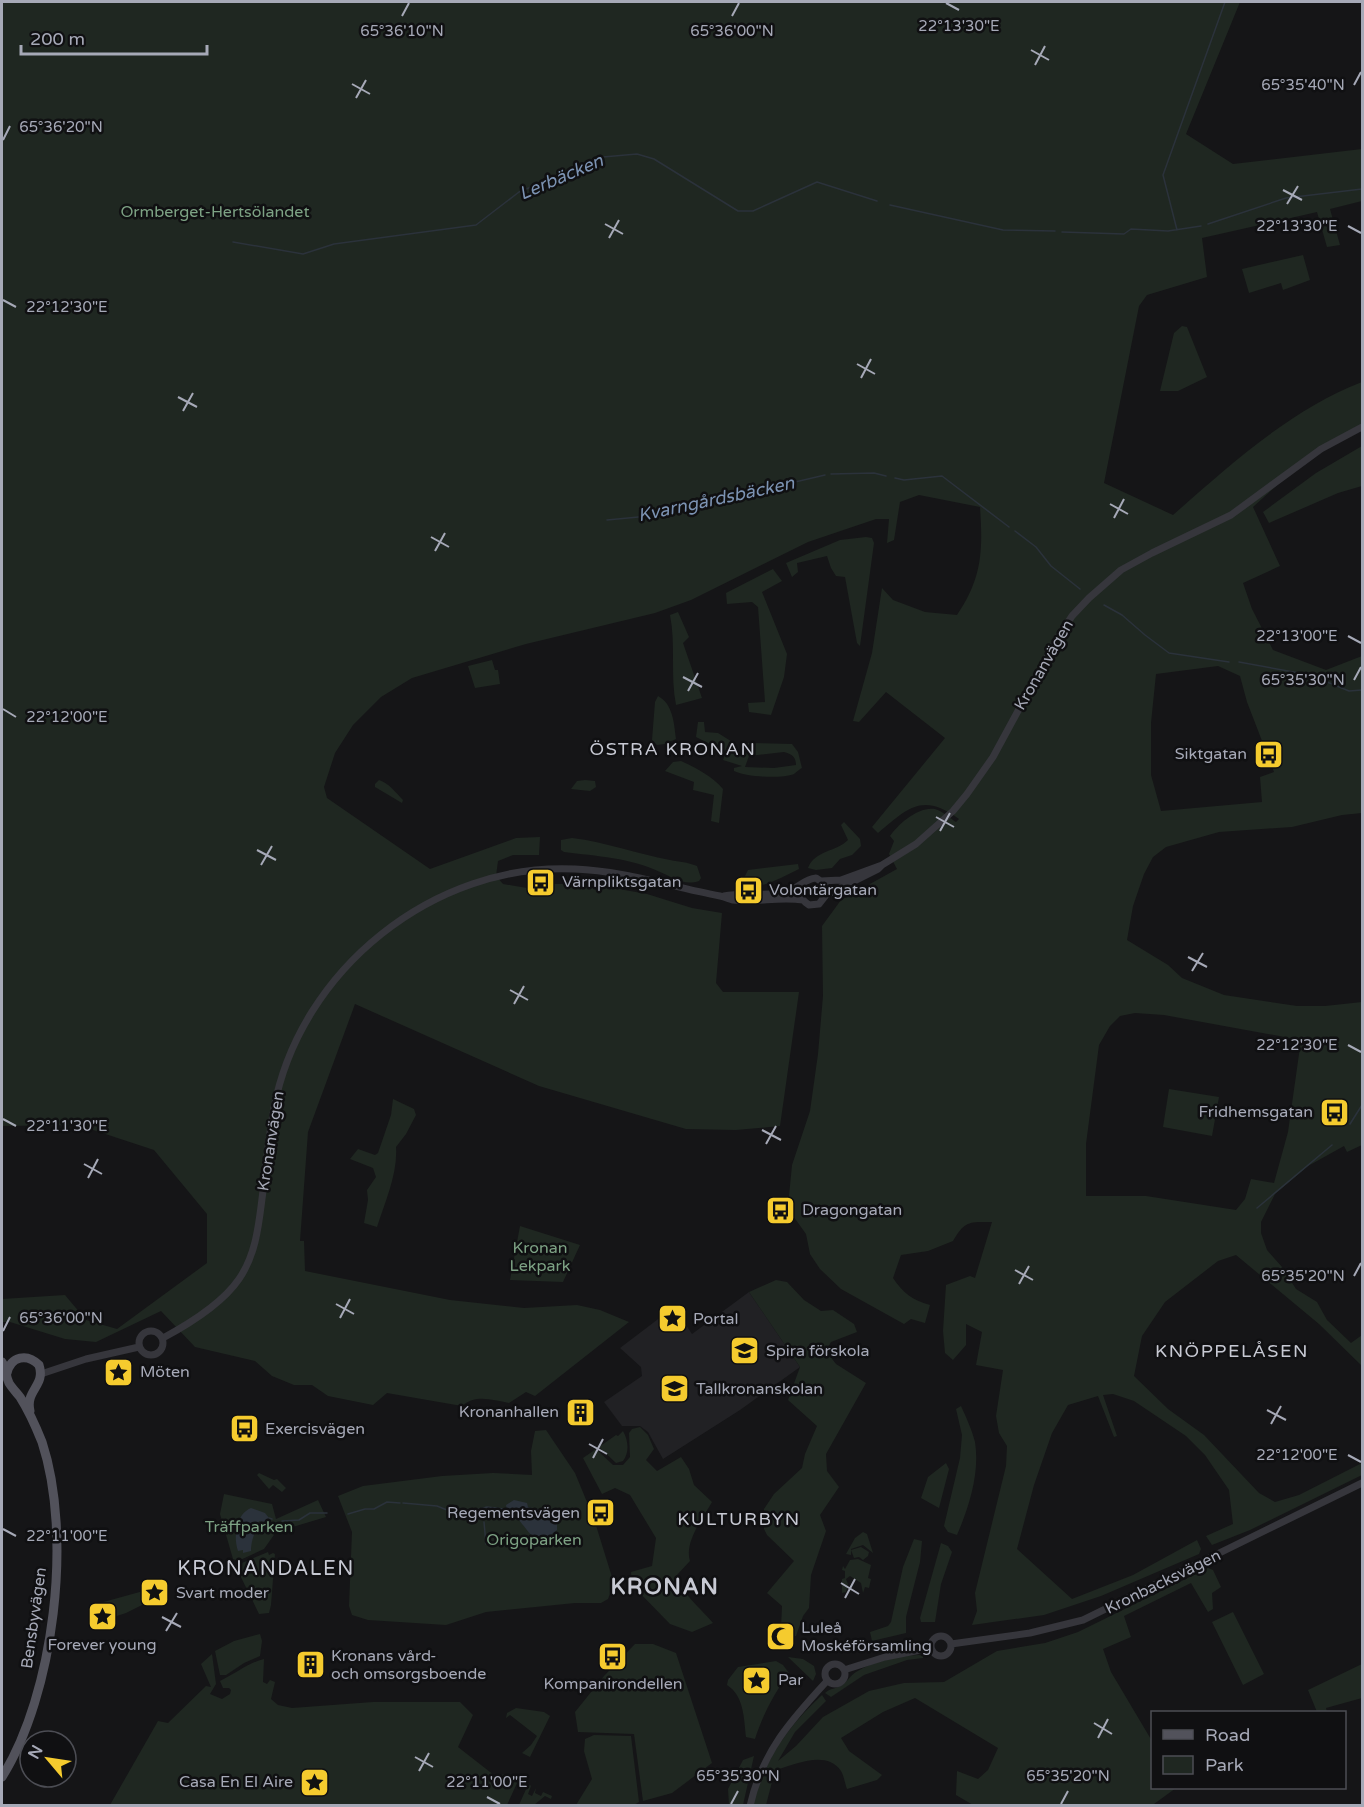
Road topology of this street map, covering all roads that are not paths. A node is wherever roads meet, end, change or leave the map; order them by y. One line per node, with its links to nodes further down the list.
1 (1362, 427): 2 (street, Kronanvägen)
2 (882, 865): 3 (street, Kronanvägen); 6 (street, Kronanvägen)
3 (821, 881): 4 (street); 6 (street)
4 (802, 885): 5 (street, Kronanvägen); 7 (street)
5 (721, 896): 7 (street, Kronanvägen); 8 (street, Kronanvägen)
6 (826, 896): 7 (street)
7 (802, 900)
8 (163, 1338): 9 (street); 9 (street)
9 (139, 1347): 14 (street)
10 (2, 1356): 11 (main road)
11 (24, 1357): 13 (main road); 14 (main road)
12 (2, 1362): 13 (main road)
13 (7, 1373): 15 (main road)
14 (41, 1374): 16 (main road)
15 (11, 1385): 16 (main road); 17 (main road, Bensbyvägen)
16 (36, 1387): 17 (main road, Bensbyvägen)
17 (33, 1422): 23 (main road, Bensbyvägen)
18 (1362, 1483): 19 (street, Kronbacksvägen)
19 (951, 1644): 20 (street); 20 (street)
20 (931, 1648): 21 (street)
21 (844, 1670): 22 (street); 22 (street)
22 (827, 1681): 24 (street)
23 (2, 1777)
24 (750, 1806)

